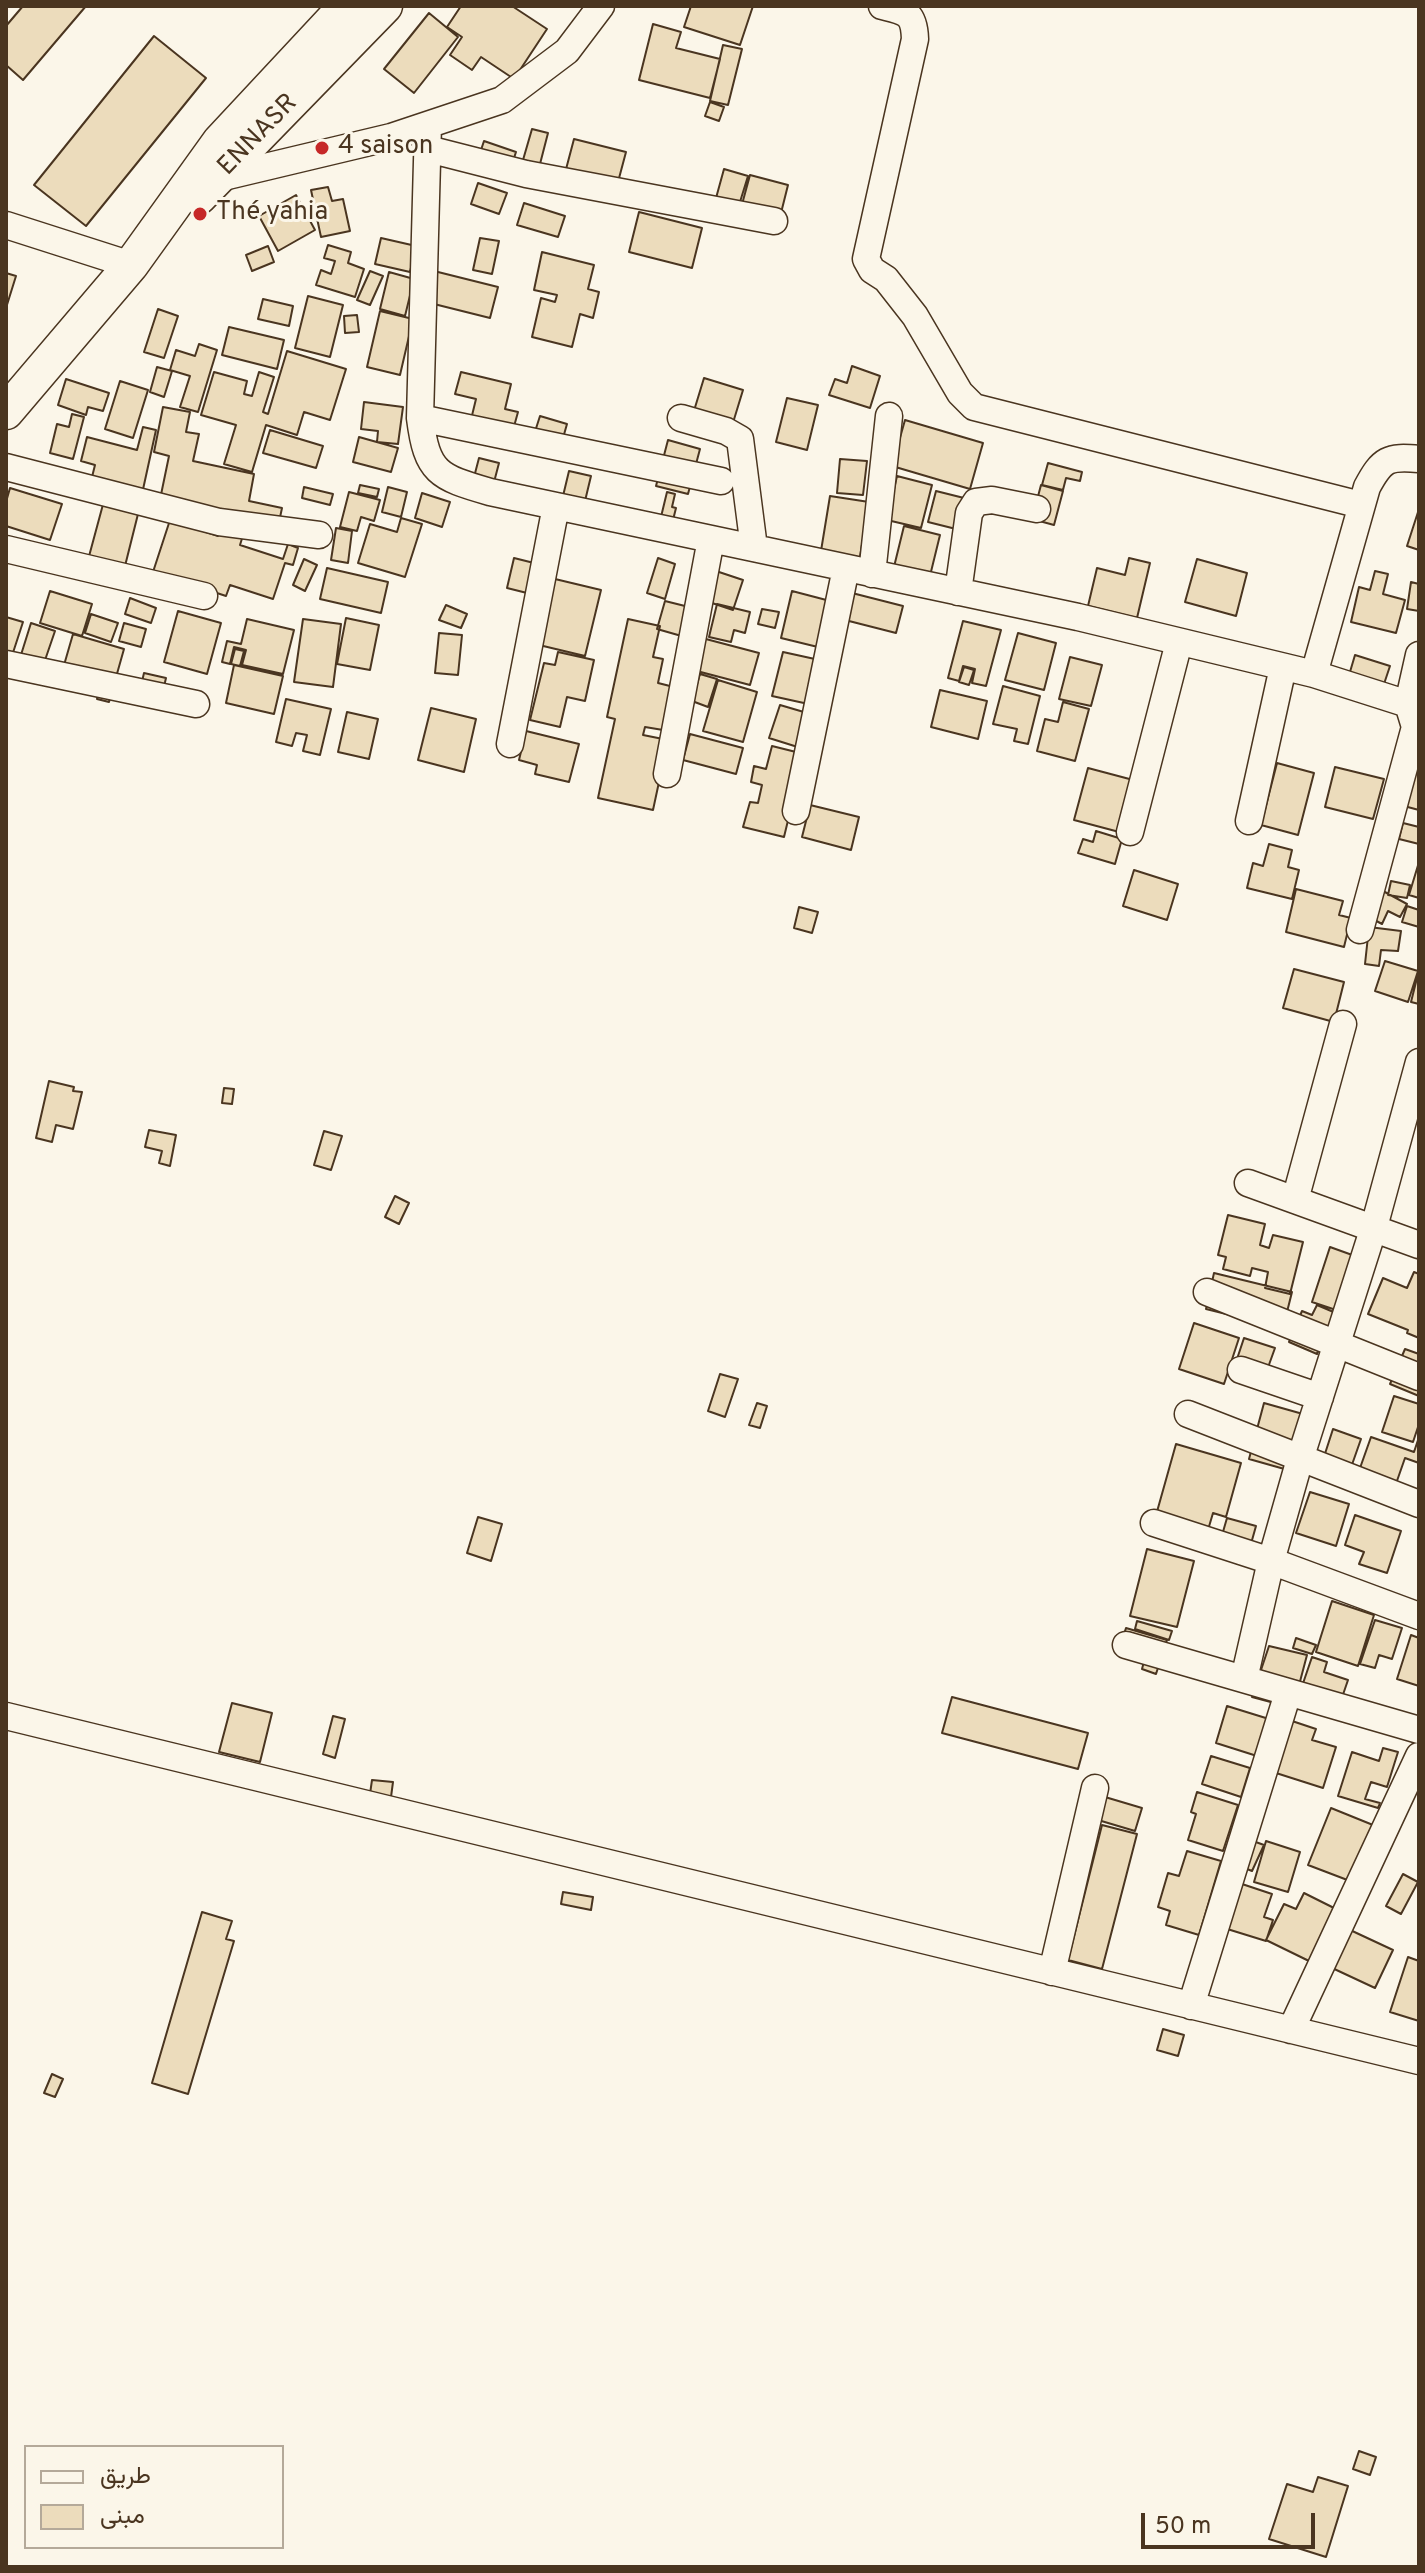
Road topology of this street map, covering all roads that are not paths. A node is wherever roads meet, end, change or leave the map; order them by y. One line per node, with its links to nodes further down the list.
1 (346, 6): 9 (main road, ENNASR)
2 (385, 6): 6 (main road, ENNASR)
3 (601, 6): 5 (street)
4 (882, 6): 17 (street)
5 (428, 137): 6 (street); 7 (street); 12 (street)
6 (219, 178): 9 (main road, ENNASR)
7 (774, 221)
8 (6, 225): 9 (street)
9 (131, 265): 10 (main road, ENNASR)
10 (6, 412)
11 (889, 416): 25 (street)
12 (420, 418): 16 (street); 18 (street)
13 (681, 418): 22 (street)
14 (1419, 459): 17 (street)
15 (6, 467): 20 (street)
16 (721, 481)
17 (1361, 505): 32 (street)
18 (556, 506): 21 (street); 35 (street)
19 (1037, 509): 26 (street)
20 (319, 535)
21 (711, 539): 22 (street); 36 (street)
22 (754, 548): 24 (street)
23 (6, 549): 27 (street)
24 (846, 568): 25 (street); 38 (street)
25 (872, 574): 26 (street)
26 (958, 592): 28 (street)
27 (204, 596)
28 (1179, 642): 31 (street); 40 (street)
29 (1419, 655): 34 (street)
30 (6, 664): 33 (street)
31 (1283, 667): 32 (street); 39 (street)
32 (1314, 674): 34 (street)
33 (196, 704)
34 (1414, 720): 37 (street)
35 (510, 744)
36 (667, 774)
37 (1407, 809): 41 (street)
38 (796, 811)
39 (1249, 821)
40 (1130, 832)
41 (1360, 930)
42 (1343, 1024): 45 (street)
43 (1419, 1062): 46 (street)
44 (1248, 1183): 45 (street)
45 (1295, 1200): 46 (street)
46 (1374, 1227): 47 (street); 49 (street)
47 (1419, 1245)
48 (1207, 1292): 49 (street)
49 (1337, 1345): 51 (street); 52 (street)
50 (1241, 1370): 52 (street)
51 (1419, 1377)
52 (1320, 1397): 54 (street)
53 (1188, 1414): 54 (street)
54 (1300, 1459): 55 (street); 57 (street)
55 (1419, 1504)
56 (1154, 1523): 57 (street)
57 (1271, 1561): 58 (street); 60 (street)
58 (1419, 1616)
59 (1126, 1645): 60 (street)
60 (1244, 1679): 61 (street)
61 (1288, 1693): 63 (street); 67 (street)
62 (6, 1716): 66 (street)
63 (1419, 1730)
64 (1419, 1756): 68 (street)
65 (1095, 1788): 66 (street)
66 (1052, 1972): 67 (street)
67 (1191, 2006): 68 (street)
68 (1291, 2030): 69 (street)
69 (1419, 2061)

